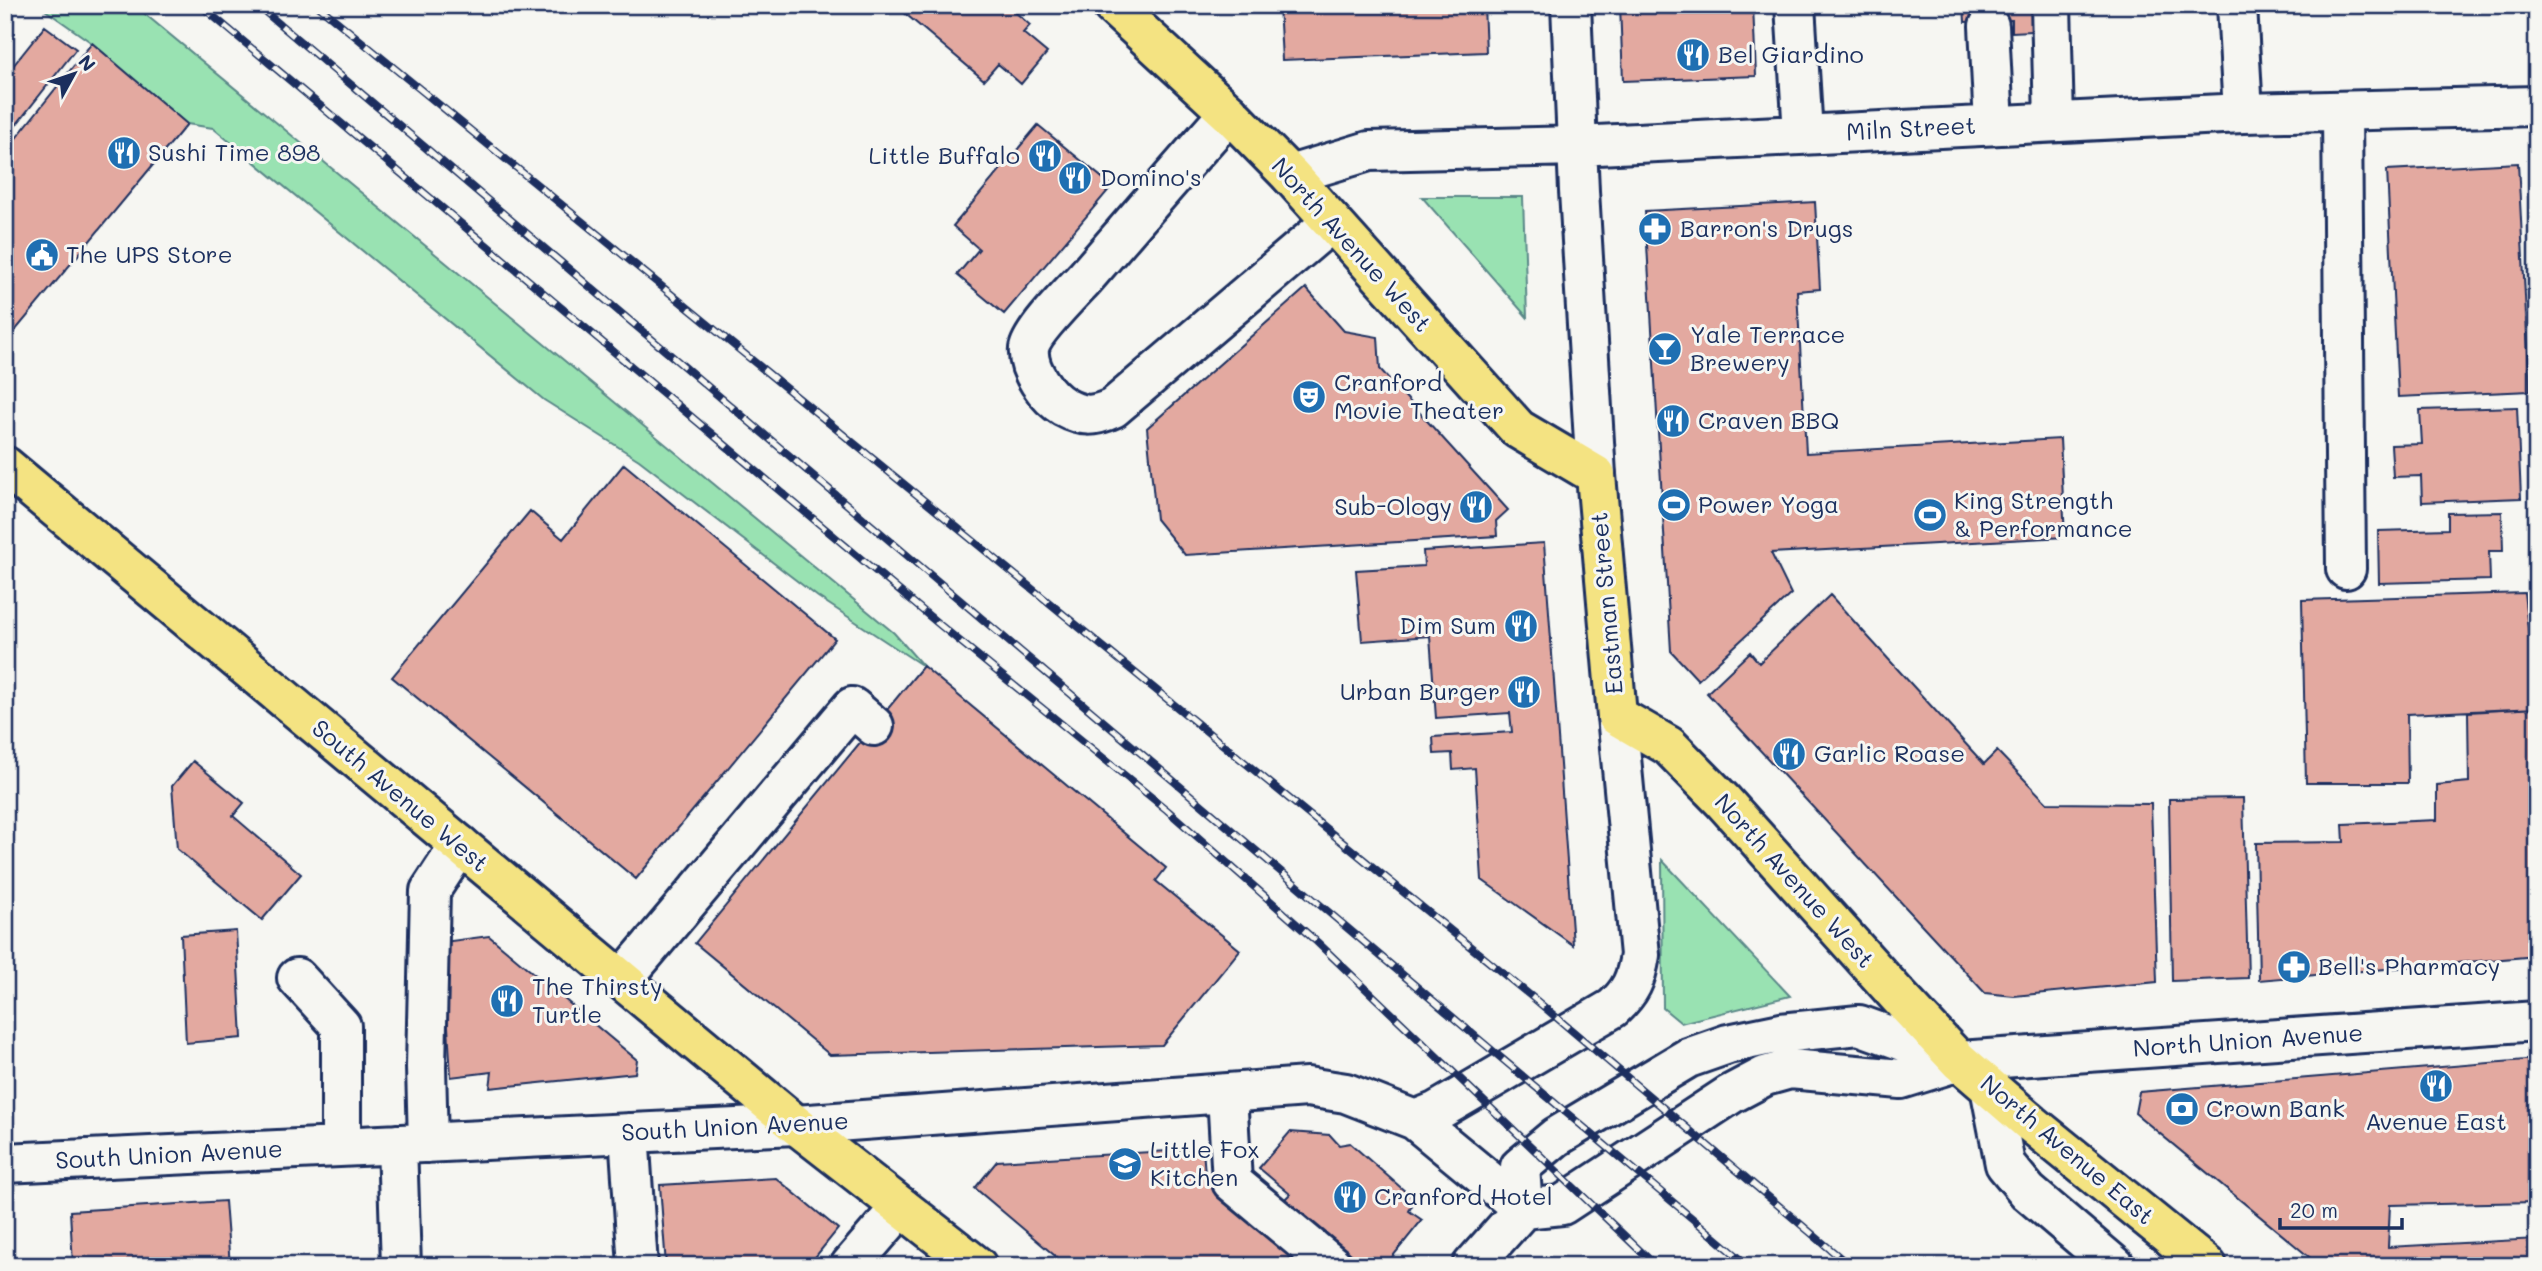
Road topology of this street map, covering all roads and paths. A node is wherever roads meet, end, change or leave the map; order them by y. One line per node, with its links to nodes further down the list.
1 (1112, 5): 9 (main road, North Avenue West)
2 (1571, 5): 14 (street, Eastman Street)
3 (1796, 5): 13 (street)
4 (2052, 5): 11 (street)
5 (2237, 5): 10 (street)
6 (1989, 26): 12 (street)
7 (2537, 106): 8 (street, Miln Street)
8 (2342, 111): 10 (street, Miln Street); 19 (street)
9 (1229, 113): 15 (main road, North Avenue West); 16 (street)
10 (2243, 113): 11 (street, Miln Street)
11 (2054, 122): 12 (street, Miln Street)
12 (1994, 125): 13 (street, Miln Street)
13 (1803, 134): 14 (street, Miln Street)
14 (1577, 146): 15 (street, Miln Street); 18 (street, Eastman Street)
15 (1290, 175): 16 (main road, North Avenue West)
16 (1332, 222): 18 (main road, North Avenue West)
17 (5, 466): 22 (main road, South Avenue West)
18 (1596, 475): 20 (main road, Eastman Street)
19 (2346, 569)
20 (1617, 716): 26 (main road, North Avenue West); 29 (street, Eastman Street)
21 (874, 726): 24 (street)
22 (460, 845): 24 (main road, South Avenue West); 32 (street)
23 (297, 978): 33 (street)
24 (622, 981): 30 (main road, South Avenue West)
25 (2537, 1021): 26 (street, North Union Avenue)
26 (1959, 1061): 27 (main road, North Avenue East); 36 (street, North Union Avenue); 36 (street, North Union Avenue)
27 (1990, 1087): 43 (street); 44 (main road, North Avenue East)
28 (1227, 1094): 29 (street, South Union Avenue); 30 (street, South Union Avenue); 41 (street)
29 (1415, 1120): 36 (street, South Union Avenue)
30 (796, 1125): 31 (street, South Union Avenue); 35 (main road, South Avenue West)
31 (629, 1133): 32 (street, South Union Avenue); 38 (street)
32 (413, 1144): 33 (street, South Union Avenue); 37 (street)
33 (341, 1147): 34 (street, South Union Avenue)
34 (5, 1163)
35 (901, 1207): 39 (street); 40 (main road, South Avenue West)
36 (1523, 1209): 42 (street)
37 (401, 1266)
38 (638, 1266)
39 (850, 1266)
40 (977, 1266)
41 (1333, 1266)
42 (1472, 1266)
43 (2115, 1266)
44 (2207, 1266)

